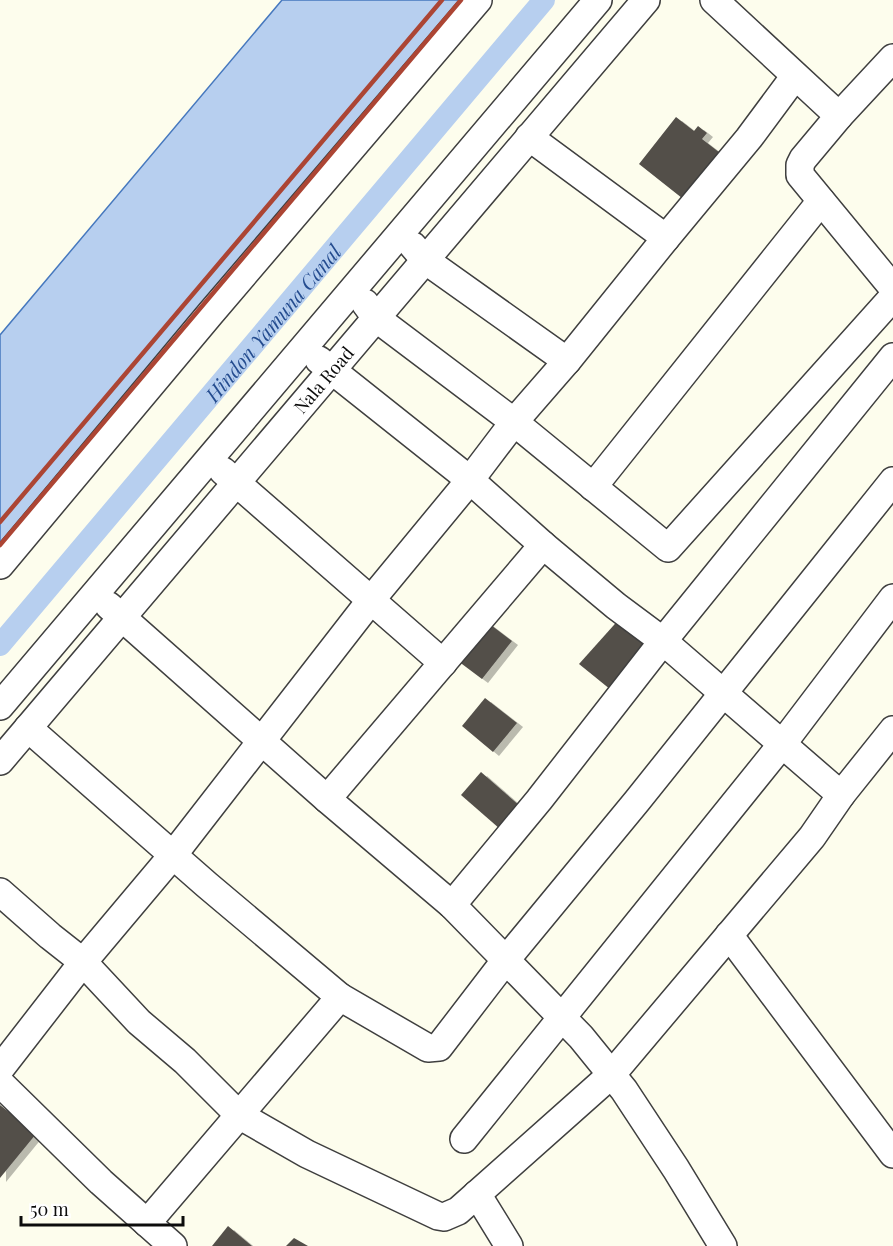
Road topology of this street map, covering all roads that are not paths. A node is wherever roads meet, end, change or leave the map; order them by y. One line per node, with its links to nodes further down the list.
1 (478, 0): 28 (street)
2 (598, 0): 10 (street, Nala Road)
3 (646, 0): 8 (street, Nala Road)
4 (714, 0): 6 (street)
5 (892, 61): 7 (street)
6 (795, 76): 7 (street); 11 (street)
7 (839, 116): 9 (street)
8 (529, 137): 11 (street); 12 (street, Nala Road)
9 (821, 201): 14 (street); 26 (street)
10 (401, 231): 12 (street); 13 (street, Nala Road)
11 (666, 238): 19 (street)
12 (425, 260): 16 (street, Nala Road); 19 (street)
13 (354, 287): 16 (street); 17 (street, Nala Road)
14 (893, 288)
15 (893, 297): 26 (street)
16 (376, 318): 20 (street, Nala Road); 21 (street)
17 (304, 346): 20 (street); 22 (street, Nala Road)
18 (893, 357): 33 (street)
19 (567, 361): 21 (street)
20 (331, 371): 23 (street); 25 (street, Nala Road)
21 (514, 422): 23 (street); 26 (street)
22 (209, 458): 25 (street); 29 (street, Nala Road)
23 (470, 480): 27 (street); 31 (street)
24 (893, 481): 35 (street)
25 (236, 483): 31 (street); 32 (street, Nala Road)
26 (593, 487)
27 (543, 545): 33 (street); 34 (street)
28 (0, 565)
29 (95, 594): 32 (street); 36 (street, Nala Road)
30 (893, 598): 40 (street)
31 (371, 600): 34 (street); 39 (street)
32 (122, 617): 37 (street, Nala Road); 39 (street)
33 (663, 641): 35 (street); 46 (street)
34 (443, 663): 43 (street)
35 (724, 692): 40 (street); 48 (street)
36 (0, 706)
37 (28, 728): 41 (street, Nala Road); 44 (street)
38 (893, 730): 42 (street)
39 (261, 742): 43 (street); 44 (street)
40 (783, 743): 42 (street); 51 (street)
41 (0, 761)
42 (842, 795): 47 (street)
43 (327, 799): 46 (street)
44 (173, 855): 49 (street); 50 (street)
45 (0, 892): 49 (street)
46 (452, 905): 48 (street)
47 (729, 935): 53 (street); 57 (street)
48 (505, 961): 50 (street); 51 (street)
49 (83, 962): 52 (street); 55 (street)
50 (340, 997): 55 (street)
51 (562, 1018): 53 (street); 56 (street)
52 (0, 1069)
53 (612, 1074): 58 (street); 62 (street)
54 (0, 1083): 59 (street)
55 (239, 1115): 58 (street); 59 (street)
56 (464, 1140)
57 (893, 1154)
58 (477, 1194): 61 (street)
59 (147, 1223): 60 (street)
60 (173, 1246)
61 (509, 1246)
62 (723, 1246)

